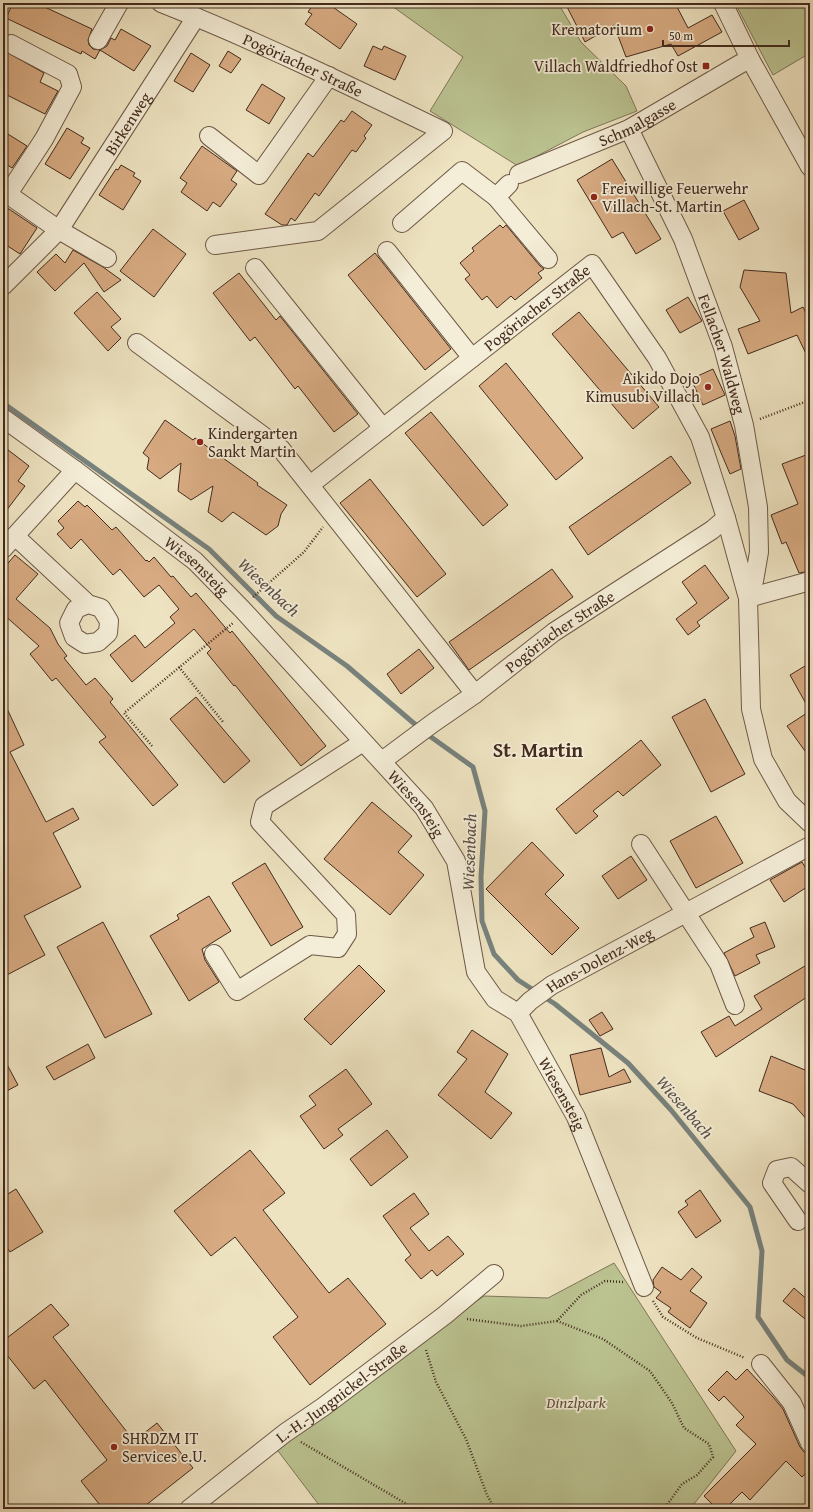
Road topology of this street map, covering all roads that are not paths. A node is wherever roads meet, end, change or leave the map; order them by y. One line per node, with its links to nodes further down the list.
1 (119, 3): 5 (street)
2 (161, 3): 4 (street, Pogöriacher Straße)
3 (723, 4): 7 (street)
4 (196, 17): 8 (street, Pogöriacher Straße); 15 (street, Birkenweg)
5 (98, 40)
6 (10, 44): 12 (street)
7 (750, 59): 9 (street, Schmalgasse); 11 (street)
8 (329, 76): 10 (street); 16 (street, Pogöriacher Straße)
9 (629, 129): 13 (street, Schmalgasse); 31 (street, Fellacher Waldweg)
10 (209, 136)
11 (810, 167)
12 (5, 192): 15 (street)
13 (496, 197): 14 (street); 19 (street)
14 (402, 223)
15 (59, 230): 18 (street); 21 (street, Birkenweg)
16 (215, 245)
17 (387, 251): 23 (street)
18 (107, 258)
19 (548, 259)
20 (255, 268): 25 (street)
21 (3, 286)
22 (137, 343): 27 (street)
23 (472, 358): 25 (street, Pogöriacher Straße); 28 (street, Pogöriacher Straße)
24 (3, 418): 26 (street, Wiesensteig)
25 (383, 428): 27 (street, Pogöriacher Straße)
26 (75, 470): 29 (street); 34 (street, Wiesensteig)
27 (310, 485): 33 (street)
28 (726, 518): 31 (street, Pogöriacher Straße); 33 (street, Pogöriacher Straße)
29 (9, 543): 32 (street)
30 (810, 581): 31 (street)
31 (747, 593): 36 (street, Pogöriacher Straße)
32 (88, 604)
33 (475, 694): 35 (street, Pogöriacher Straße)
34 (363, 742): 35 (street, Wiesensteig); 40 (street)
35 (382, 761): 42 (street, Wiesensteig)
36 (810, 823)
37 (641, 844): 39 (street)
38 (810, 846): 39 (street, Hans-Dolenz-Weg)
39 (686, 913): 41 (street); 42 (street, Hans-Dolenz-Weg)
40 (214, 954)
41 (735, 1005)
42 (524, 1007): 46 (street, Wiesensteig)
43 (810, 1184): 44 (street)
44 (798, 1221)
45 (494, 1274): 49 (street, L.-H.-Jungnickel-Straße)
46 (644, 1287)
47 (761, 1364): 48 (street)
48 (810, 1442)
49 (189, 1509)

